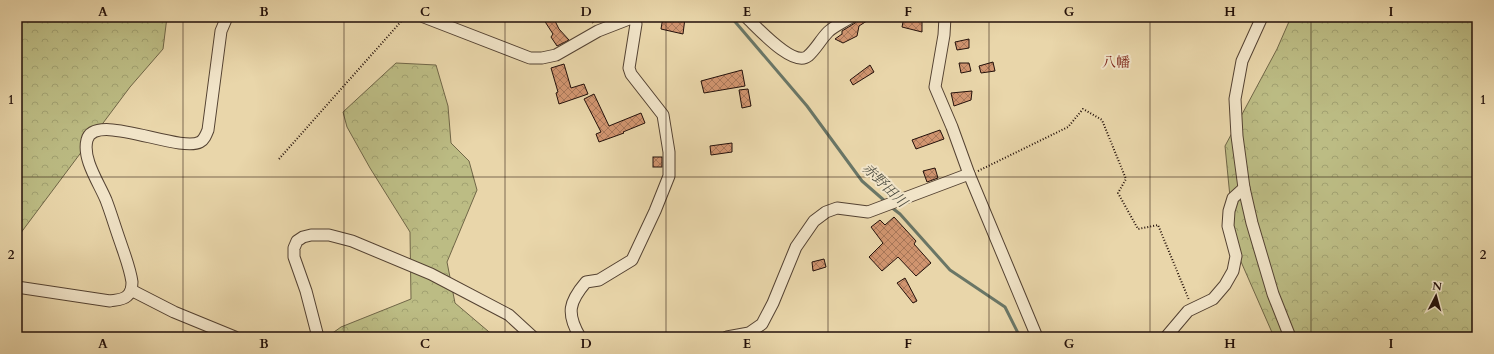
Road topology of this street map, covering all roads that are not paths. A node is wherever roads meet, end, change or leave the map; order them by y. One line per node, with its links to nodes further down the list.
1 (226, 17): 11 (street)
2 (424, 17): 3 (street)
3 (633, 17): 15 (street)
4 (746, 17): 5 (street)
5 (851, 17)
6 (945, 17): 8 (street)
7 (1262, 17): 9 (street)
8 (969, 174): 16 (street); 17 (street)
9 (1244, 188): 18 (street); 19 (street)
10 (17, 287): 11 (street)
11 (131, 290): 12 (street)
12 (235, 337)
13 (318, 337): 14 (street)
14 (533, 337)
15 (580, 337)
16 (727, 337)
17 (1037, 337)
18 (1166, 337)
19 (1290, 337)

